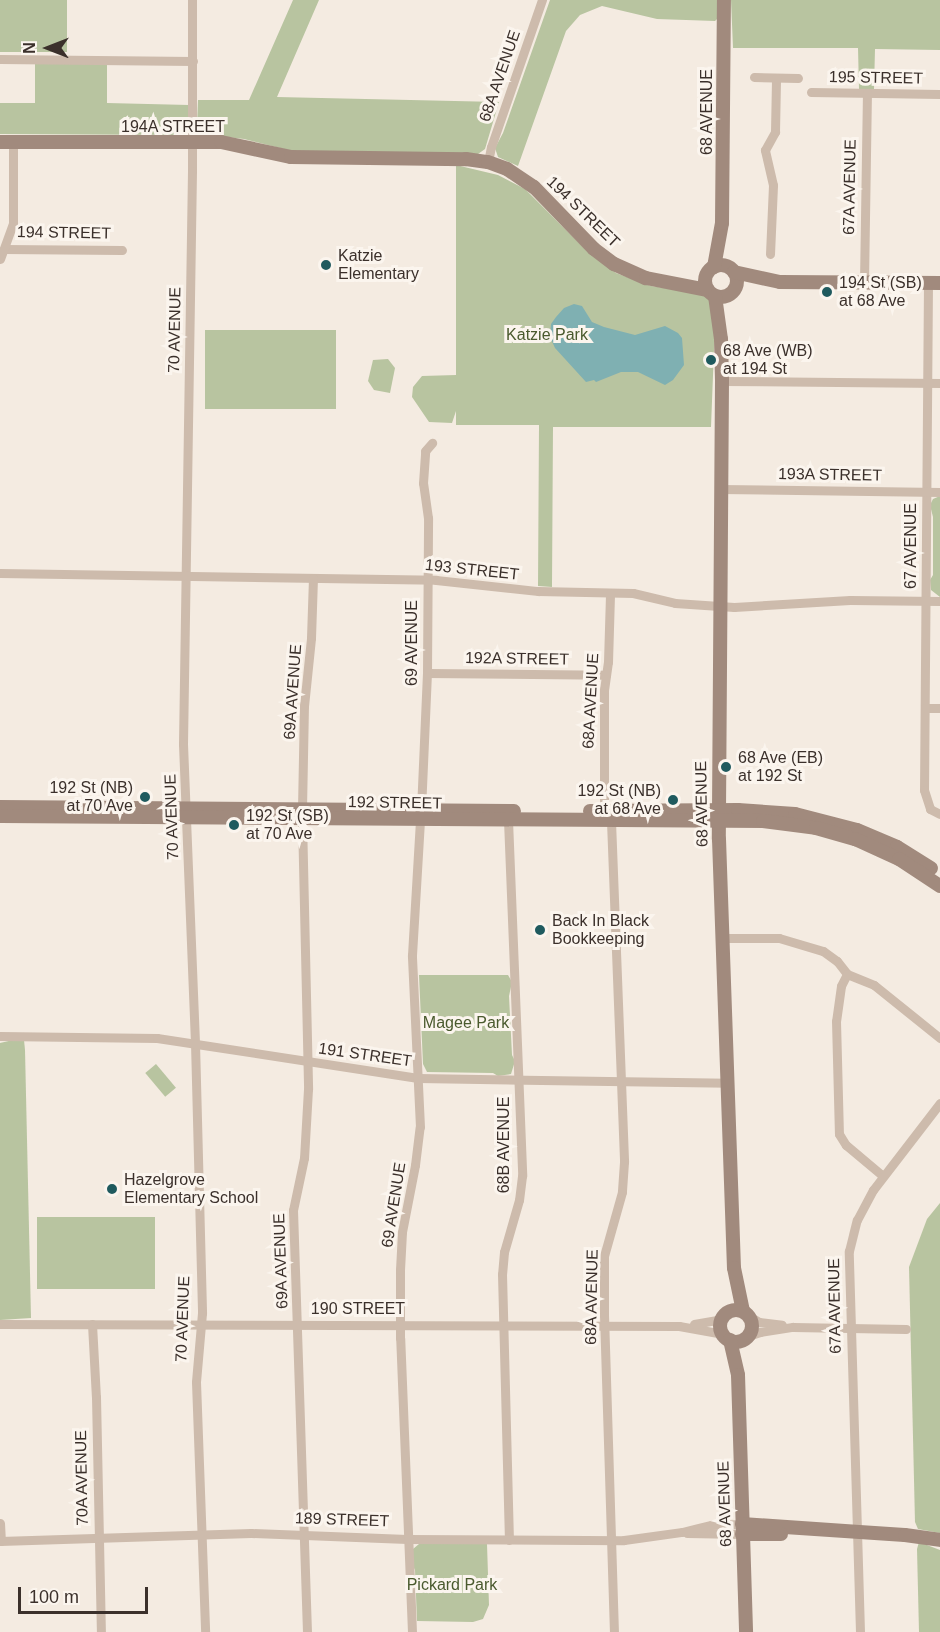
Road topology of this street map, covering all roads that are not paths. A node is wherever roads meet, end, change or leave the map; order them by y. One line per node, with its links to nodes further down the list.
1 (192, 0): 5 (street, 70 AVENUE)
2 (542, 0): 14 (street, 68A AVENUE)
3 (724, 0): 19 (street, 68 AVENUE)
4 (0, 59): 5 (street)
5 (193, 61): 12 (street, 70 AVENUE)
6 (754, 77): 7 (street)
7 (776, 78): 8 (street); 17 (street)
8 (798, 78)
9 (811, 92): 10 (street, 195 STREET)
10 (867, 93): 11 (street, 195 STREET); 22 (street, 67A AVENUE)
11 (940, 94)
12 (192, 141): 13 (street, 194A STREET); 14 (street, 194A STREET); 33 (street, 70 AVENUE)
13 (7, 142): 15 (street)
14 (488, 162): 20 (street, 194 STREET)
15 (4, 249): 16 (street, 194 STREET); 18 (street)
16 (122, 250)
17 (770, 254)
18 (0, 260)
19 (721, 270): 20 (street, 194 STREET); 21 (street, 194 STREET); 24 (street); 24 (street)
20 (657, 280): 24 (street, 194 STREET)
21 (780, 282): 22 (street, 194 STREET); 24 (street, 194 STREET)
22 (864, 282): 23 (street, 194 STREET)
23 (934, 283): 26 (street, 67 AVENUE)
24 (721, 293): 25 (street, 68 AVENUE)
25 (722, 381): 26 (street); 29 (street, 68 AVENUE)
26 (927, 383): 27 (street); 30 (street, 67 AVENUE)
27 (940, 383)
28 (432, 443): 35 (street, 69 AVENUE)
29 (720, 489): 30 (street, 193A STREET); 39 (street, 68 AVENUE)
30 (927, 491): 31 (street, 193A STREET); 37 (street, 67 AVENUE)
31 (940, 492)
32 (0, 573): 33 (street, 193 STREET)
33 (186, 575): 34 (street, 193 STREET); 45 (street, 70 AVENUE)
34 (313, 578): 35 (street, 193 STREET); 46 (street, 69A AVENUE)
35 (427, 579): 36 (street, 193 STREET); 40 (street, 69 AVENUE)
36 (610, 593): 39 (street, 193 STREET); 41 (street, 68A AVENUE)
37 (926, 601): 38 (street, 193 STREET); 39 (street, 193 STREET); 42 (street, 67 AVENUE)
38 (940, 601)
39 (719, 606): 50 (street, 68 AVENUE)
40 (427, 674): 41 (street, 192A STREET); 48 (street, 69 AVENUE)
41 (606, 675): 52 (street, 68A AVENUE)
42 (925, 708): 43 (street); 47 (street, 67 AVENUE)
43 (940, 708)
44 (0, 807): 45 (street, 192 STREET)
45 (187, 813): 46 (street, 192 STREET); 51 (street, 192 STREET); 59 (street, 70 AVENUE)
46 (302, 814): 48 (street, 192 STREET); 48 (street, 192 STREET); 60 (street, 69A AVENUE)
47 (940, 814)
48 (420, 815): 49 (street, 192 STREET); 61 (street, 69 AVENUE)
49 (513, 815): 52 (street, 192 STREET); 62 (street, 68B AVENUE)
50 (718, 815): 52 (street, 192 STREET); 53 (street); 54 (street); 55 (street, 68 AVENUE)
51 (0, 816)
52 (608, 816): 63 (street, 68A AVENUE)
53 (940, 875)
54 (940, 886)
55 (722, 938): 56 (street); 64 (street, 68 AVENUE)
56 (847, 974): 58 (street); 66 (street)
57 (0, 1036): 59 (street, 191 STREET)
58 (940, 1038)
59 (195, 1043): 60 (street, 191 STREET); 70 (street, 70 AVENUE)
60 (308, 1062): 61 (street, 191 STREET); 71 (street, 69A AVENUE)
61 (418, 1078): 62 (street, 191 STREET); 72 (street, 69 AVENUE)
62 (519, 1081): 63 (street, 191 STREET); 73 (street, 68B AVENUE)
63 (619, 1083): 64 (street, 191 STREET); 74 (street, 68A AVENUE)
64 (727, 1083): 67 (street, 68 AVENUE)
65 (940, 1103): 66 (street)
66 (884, 1176): 77 (street, 67A AVENUE)
67 (736, 1315): 75 (street, 190 STREET); 76 (street, 190 STREET); 79 (street); 79 (street)
68 (0, 1324): 69 (street, 190 STREET)
69 (92, 1324): 70 (street, 190 STREET); 85 (street, 70A AVENUE)
70 (200, 1324): 71 (street, 190 STREET); 83 (street, 70 AVENUE)
71 (298, 1324): 72 (street, 190 STREET); 84 (street, 69A AVENUE)
72 (400, 1324): 73 (street, 190 STREET); 86 (street, 69 AVENUE)
73 (502, 1326): 74 (street, 190 STREET); 87 (street, 68B AVENUE)
74 (604, 1326): 75 (street, 190 STREET); 88 (street, 68A AVENUE)
75 (680, 1326): 79 (street, 190 STREET)
76 (793, 1327): 77 (street, 190 STREET); 79 (street, 190 STREET)
77 (850, 1328): 78 (street, 190 STREET); 82 (street, 67A AVENUE)
78 (906, 1329)
79 (736, 1338): 81 (street, 68 AVENUE)
80 (0, 1522): 90 (street)
81 (742, 1529): 82 (street, 189 STREET); 88 (street, 189 STREET); 96 (street, 68 AVENUE)
82 (856, 1532): 89 (street, 189 STREET); 97 (street, 67A AVENUE)
83 (201, 1535): 84 (street, 189 STREET); 85 (street, 189 STREET); 92 (street, 70 AVENUE)
84 (304, 1536): 86 (street, 189 STREET); 93 (street, 69A AVENUE)
85 (98, 1537): 90 (street, 189 STREET); 91 (street, 70A AVENUE)
86 (407, 1539): 87 (street, 189 STREET); 94 (street, 69 AVENUE)
87 (509, 1540): 88 (street, 189 STREET)
88 (611, 1540): 95 (street, 68A AVENUE)
89 (940, 1540)
90 (0, 1541)
91 (101, 1632)
92 (205, 1632)
93 (307, 1632)
94 (411, 1632)
95 (614, 1632)
96 (746, 1632)
97 (860, 1632)

